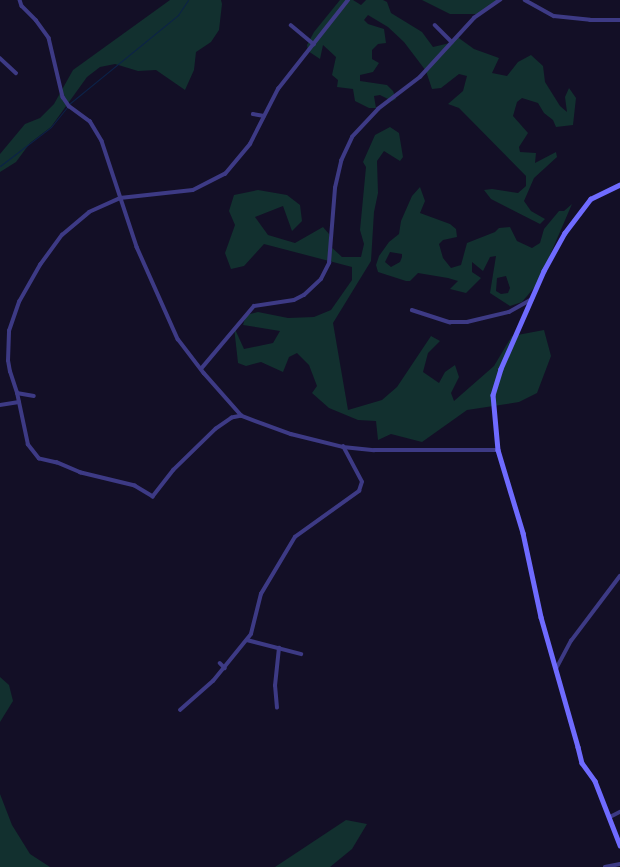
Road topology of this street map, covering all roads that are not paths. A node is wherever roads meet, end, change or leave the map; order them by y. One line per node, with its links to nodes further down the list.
1 (20, 0): 15 (street)
2 (348, 0): 9 (street)
3 (500, 0): 8 (street)
4 (525, 0): 5 (street)
5 (620, 20)
6 (291, 25): 9 (street)
7 (434, 25): 8 (street)
8 (452, 42): 18 (street)
9 (314, 44): 13 (street)
10 (0, 58): 11 (street)
11 (16, 73)
12 (253, 114): 13 (street)
13 (264, 116): 15 (street)
14 (620, 184): 16 (main road)
15 (120, 198): 18 (street); 19 (street)
16 (533, 298): 17 (street); 25 (main road)
17 (412, 310)
18 (201, 369): 23 (street)
19 (17, 393): 20 (street); 21 (street)
20 (34, 396)
21 (19, 402): 22 (street); 23 (street)
22 (0, 405)
23 (242, 416): 24 (street)
24 (343, 447): 25 (street); 27 (street)
25 (498, 450): 32 (main road)
26 (620, 576): 32 (street)
27 (247, 640): 28 (street); 31 (street)
28 (280, 648): 29 (street); 33 (street)
29 (301, 654)
30 (220, 663): 31 (street)
31 (225, 668): 34 (street)
32 (556, 669): 36 (main road)
33 (278, 708)
34 (180, 710)
35 (620, 812): 36 (street)
36 (610, 817): 37 (main road)
37 (620, 845)
38 (620, 864): 39 (street)
39 (605, 867)

